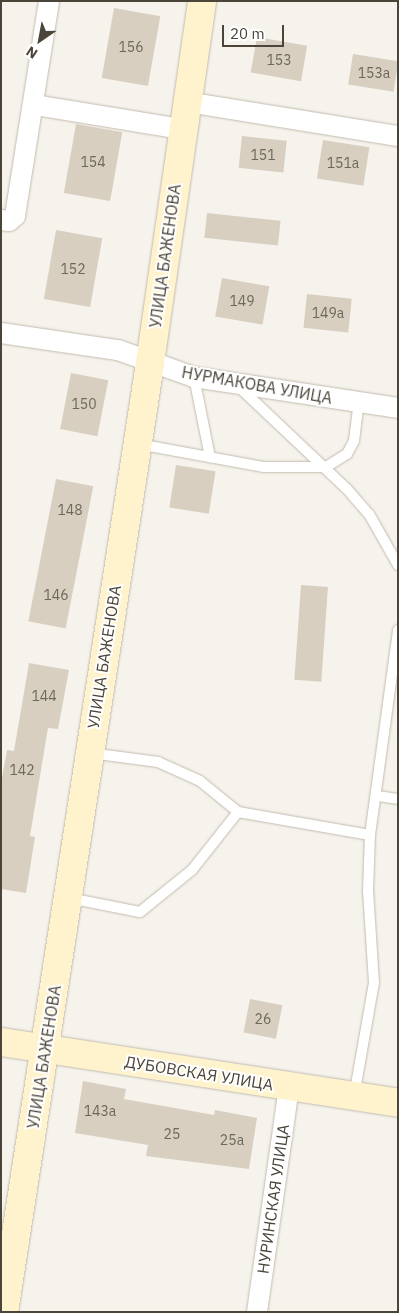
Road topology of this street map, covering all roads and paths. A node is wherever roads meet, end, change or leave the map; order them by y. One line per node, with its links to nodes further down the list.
1 (49, 1): 3 (street)
2 (202, 1): 4 (main road, УЛИЦА БАЖЕНОВА)
3 (35, 105): 4 (street); 6 (street)
4 (184, 115): 5 (street); 8 (main road, УЛИЦА БАЖЕНОВА)
5 (398, 136)
6 (1, 220)
7 (1, 334): 8 (street, НУРМАКОВА УЛИЦА)
8 (150, 363): 9 (street, НУРМАКОВА УЛИЦА); 13 (main road, УЛИЦА БАЖЕНОВА)
9 (194, 378): 10 (street, НУРМАКОВА УЛИЦА); 14 (lane)
10 (236, 384): 11 (street, НУРМАКОВА УЛИЦА); 15 (lane)
11 (359, 403): 12 (street, НУРМАКОВА УЛИЦА); 15 (lane)
12 (398, 408)
13 (138, 443): 14 (lane); 18 (main road, УЛИЦА БАЖЕНОВА)
14 (210, 457): 15 (lane)
15 (326, 467): 16 (lane)
16 (398, 565)
17 (398, 630): 19 (lane)
18 (89, 753): 21 (lane); 23 (main road, УЛИЦА БАЖЕНОВА)
19 (377, 796): 20 (lane); 22 (lane)
20 (398, 799)
21 (238, 812): 22 (lane); 23 (lane)
22 (370, 835): 27 (lane)
23 (68, 898): 25 (main road, УЛИЦА БАЖЕНОВА)
24 (1, 1042): 25 (main road, ДУБОВСКАЯ УЛИЦА)
25 (45, 1050): 26 (main road, ДУБОВСКАЯ УЛИЦА); 29 (main road, УЛИЦА БАЖЕНОВА)
26 (289, 1087): 27 (main road, ДУБОВСКАЯ УЛИЦА); 31 (street, НУРИНСКАЯ УЛИЦА)
27 (353, 1096): 28 (main road, ДУБОВСКАЯ УЛИЦА)
28 (398, 1103)
29 (6, 1269): 30 (main road, УЛИЦА БАЖЕНОВА)
30 (4, 1312)
31 (257, 1312)

